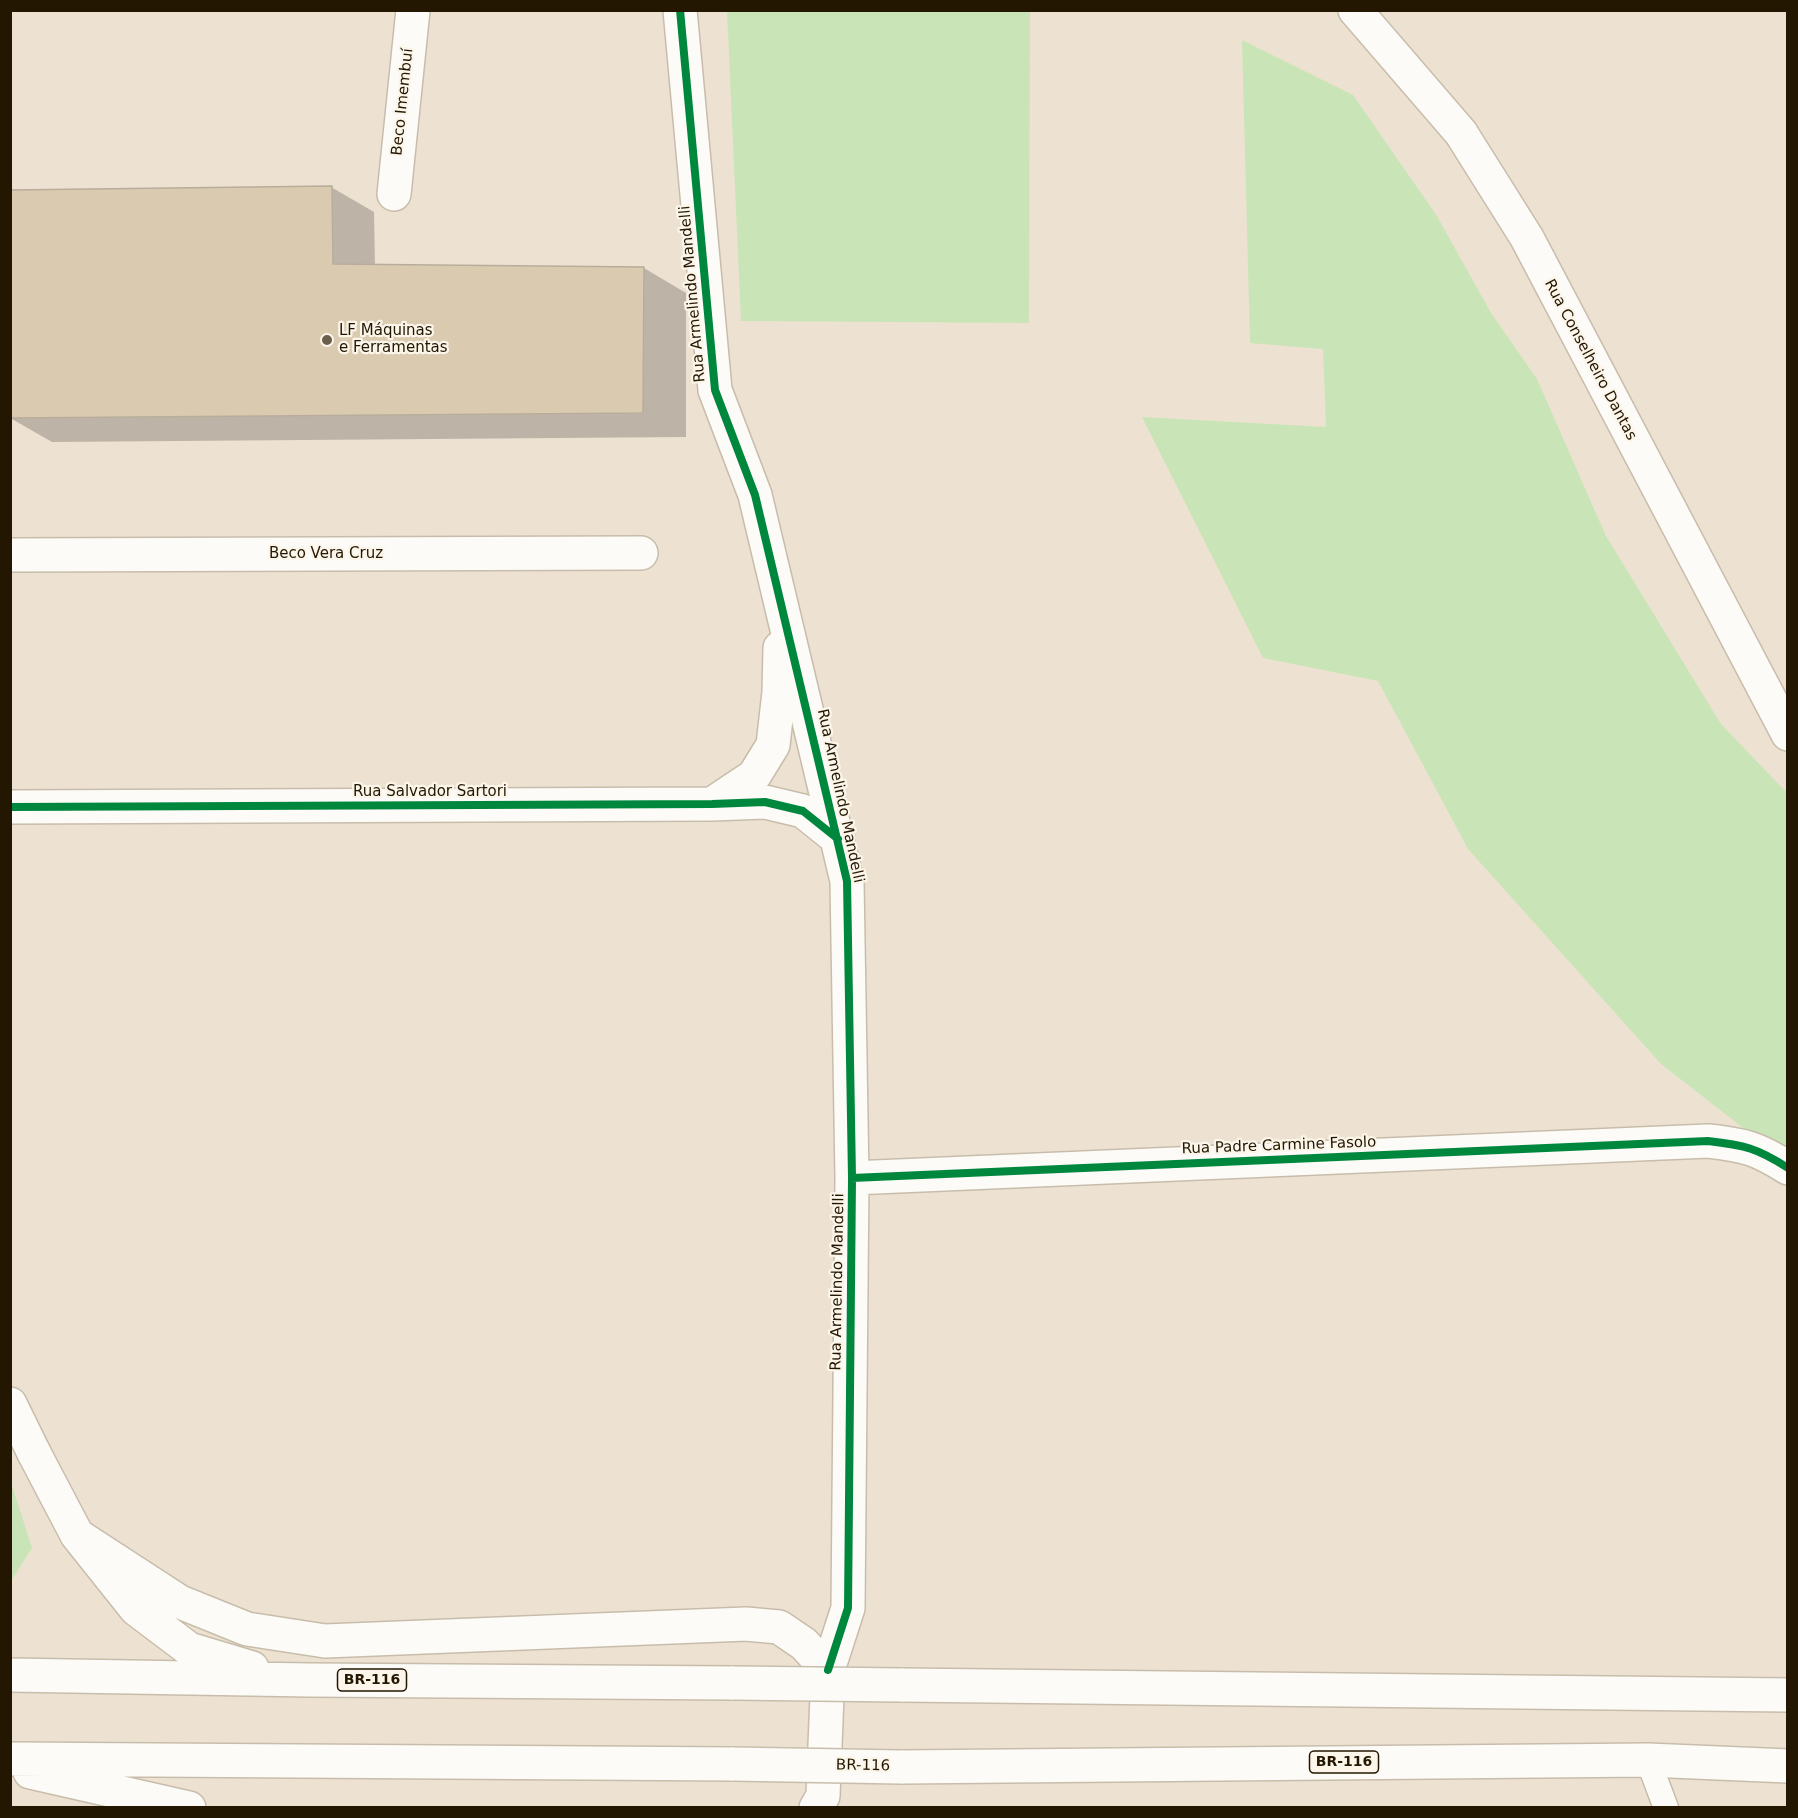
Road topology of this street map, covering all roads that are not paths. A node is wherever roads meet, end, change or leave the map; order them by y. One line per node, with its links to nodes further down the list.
1 (413, 10): 4 (main road, Beco Imembuí)
2 (680, 10): 7 (main road, Rua Armelindo Mandelli)
3 (1354, 10): 8 (main road, Rua Conselheiro Dantas)
4 (394, 194)
5 (641, 553): 6 (main road, Beco Vera Cruz)
6 (10, 555)
7 (782, 604): 9 (main road); 11 (main road, Rua Armelindo Mandelli)
8 (1788, 734)
9 (712, 804): 10 (main road, Rua Salvador Sartori); 11 (main road, Rua Salvador Sartori)
10 (10, 807)
11 (838, 839): 13 (main road, Rua Armelindo Mandelli)
12 (1788, 1168): 13 (main road, Rua Padre Carmine Fasolo)
13 (852, 1178): 16 (main road, Rua Armelindo Mandelli)
14 (10, 1404): 15 (main road)
15 (77, 1535): 16 (main road); 18 (main road)
16 (828, 1670): 25 (main road, Rua Armelindo Mandelli)
17 (10, 1674): 18 (main road, BR-116 / BR-116)
18 (310, 1680): 19 (main road, BR-116 / BR-116, bridge)
19 (1788, 1695)
20 (10, 1759): 21 (main road, BR-116 / BR-116, bridge)
21 (1648, 1760): 22 (main road, BR-116 / BR-116); 26 (lane)
22 (1788, 1766)
23 (10, 1768): 24 (main road)
24 (189, 1808)
25 (816, 1808)
26 (1666, 1808)

